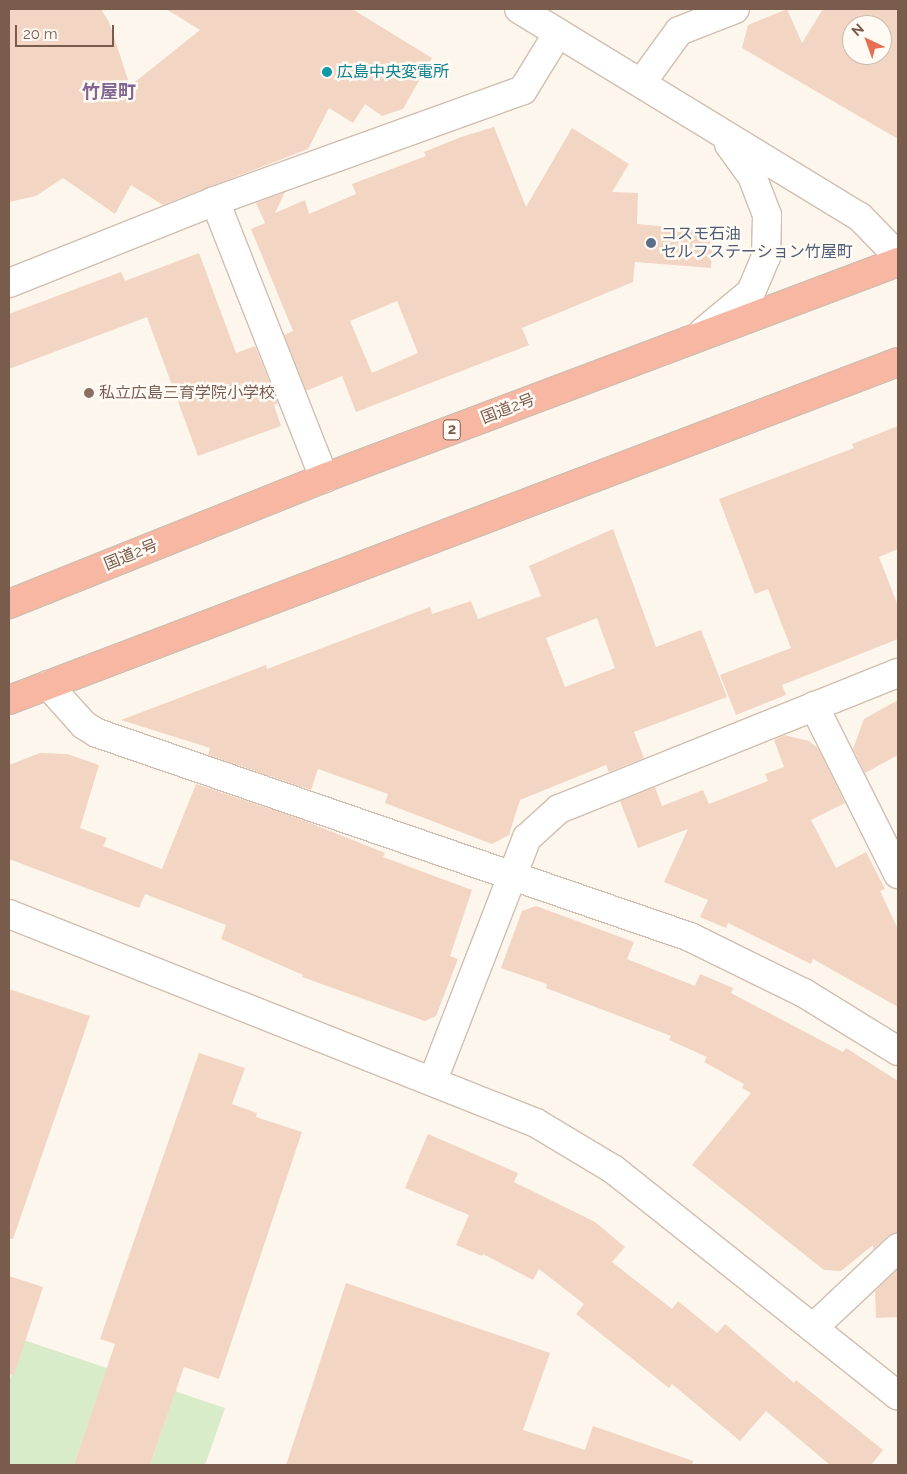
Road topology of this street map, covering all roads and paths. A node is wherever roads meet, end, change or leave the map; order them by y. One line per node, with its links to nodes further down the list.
1 (519, 9): 3 (street)
2 (736, 9): 4 (street)
3 (558, 34): 4 (street); 6 (street)
4 (642, 82): 5 (street)
5 (722, 135): 7 (street); 10 (street)
6 (215, 201): 9 (street); 12 (street)
7 (898, 256)
8 (898, 262): 10 (highway, 国道2号 / 2)
9 (9, 283)
10 (691, 340): 12 (highway, 国道2号 / 2)
11 (898, 362): 15 (highway)
12 (324, 478): 13 (highway, 国道2号 / 2)
13 (9, 604)
14 (898, 673): 17 (street)
15 (48, 685): 16 (highway); 18 (street)
16 (9, 700)
17 (814, 706): 18 (street); 19 (street)
18 (511, 873): 21 (street); 22 (street)
19 (898, 874)
20 (9, 914): 22 (street)
21 (898, 1052)
22 (433, 1080): 24 (street)
23 (898, 1248): 24 (street)
24 (813, 1328): 25 (street)
25 (898, 1396)

